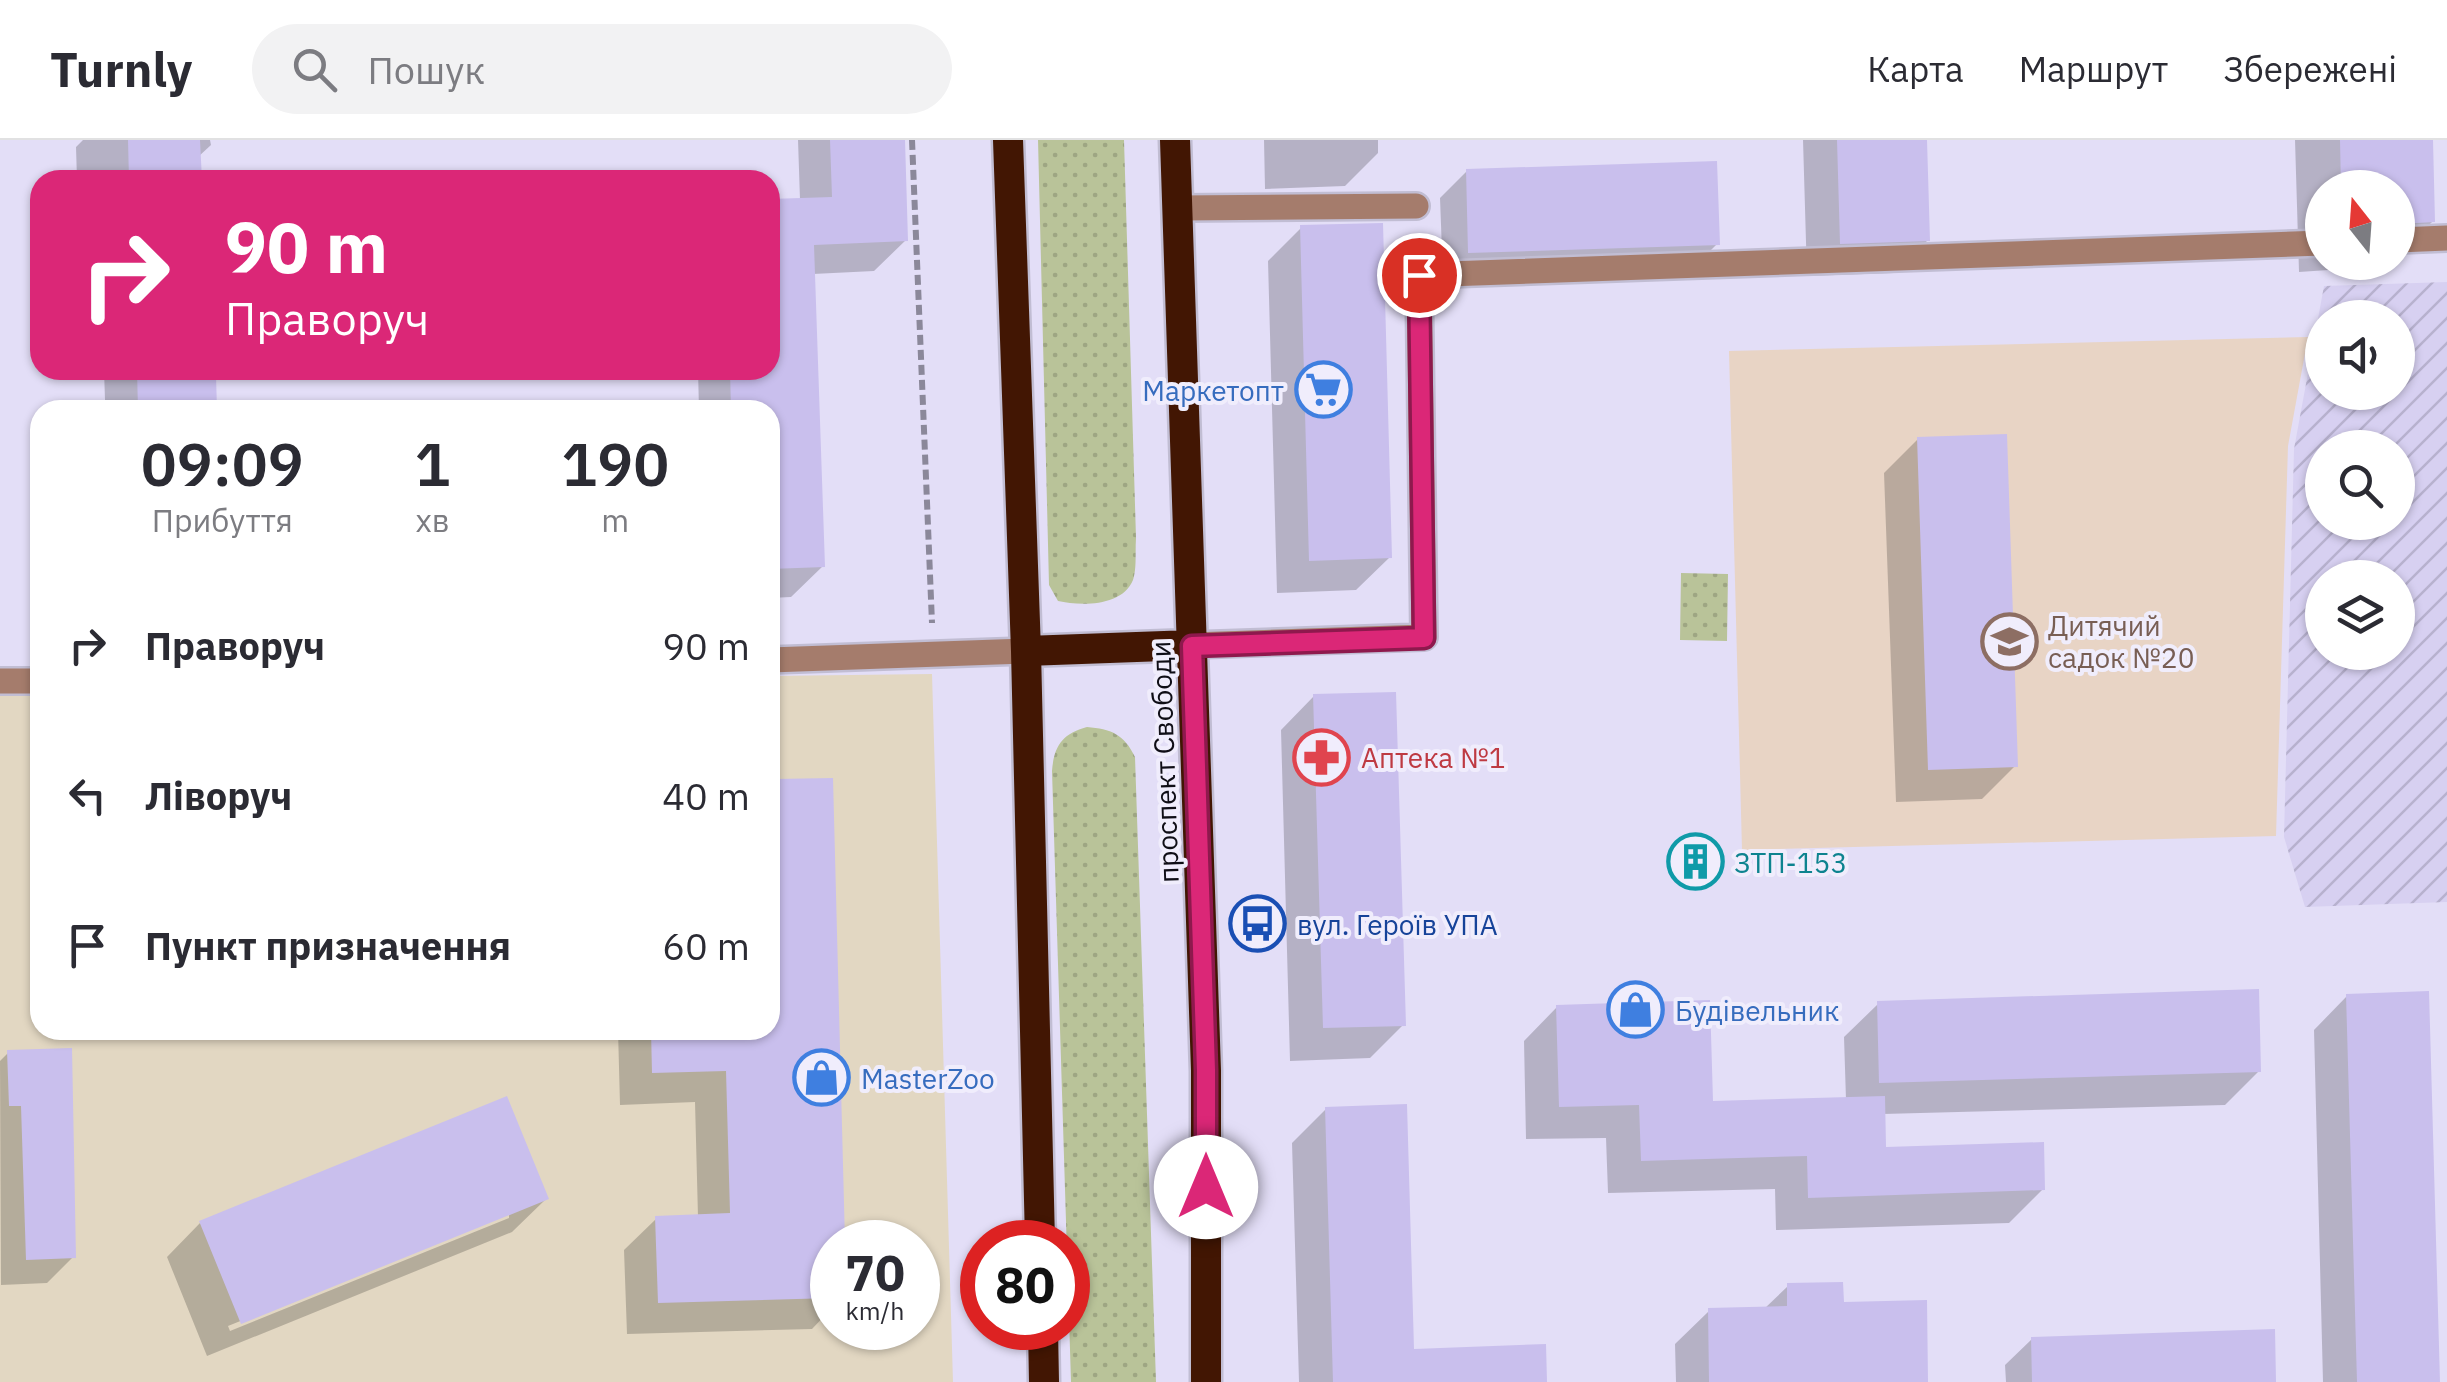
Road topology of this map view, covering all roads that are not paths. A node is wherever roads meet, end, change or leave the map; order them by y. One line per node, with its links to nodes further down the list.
1 (1008, 140): 9 (highway)
2 (1175, 140): 4 (highway, проспект Свободи)
3 (1416, 206): 4 (street)
4 (1178, 208): 8 (highway, проспект Свободи)
5 (2447, 238): 6 (street)
6 (2415, 239)
7 (2305, 244): 8 (street)
8 (1192, 646): 9 (highway); 16 (highway, проспект Свободи)
9 (1026, 651): 10 (street); 13 (highway)
10 (780, 660)
11 (30, 680): 12 (street)
12 (0, 681)
13 (1039, 1220)
14 (1043, 1350): 15 (highway)
15 (1044, 1382)
16 (1206, 1382)

